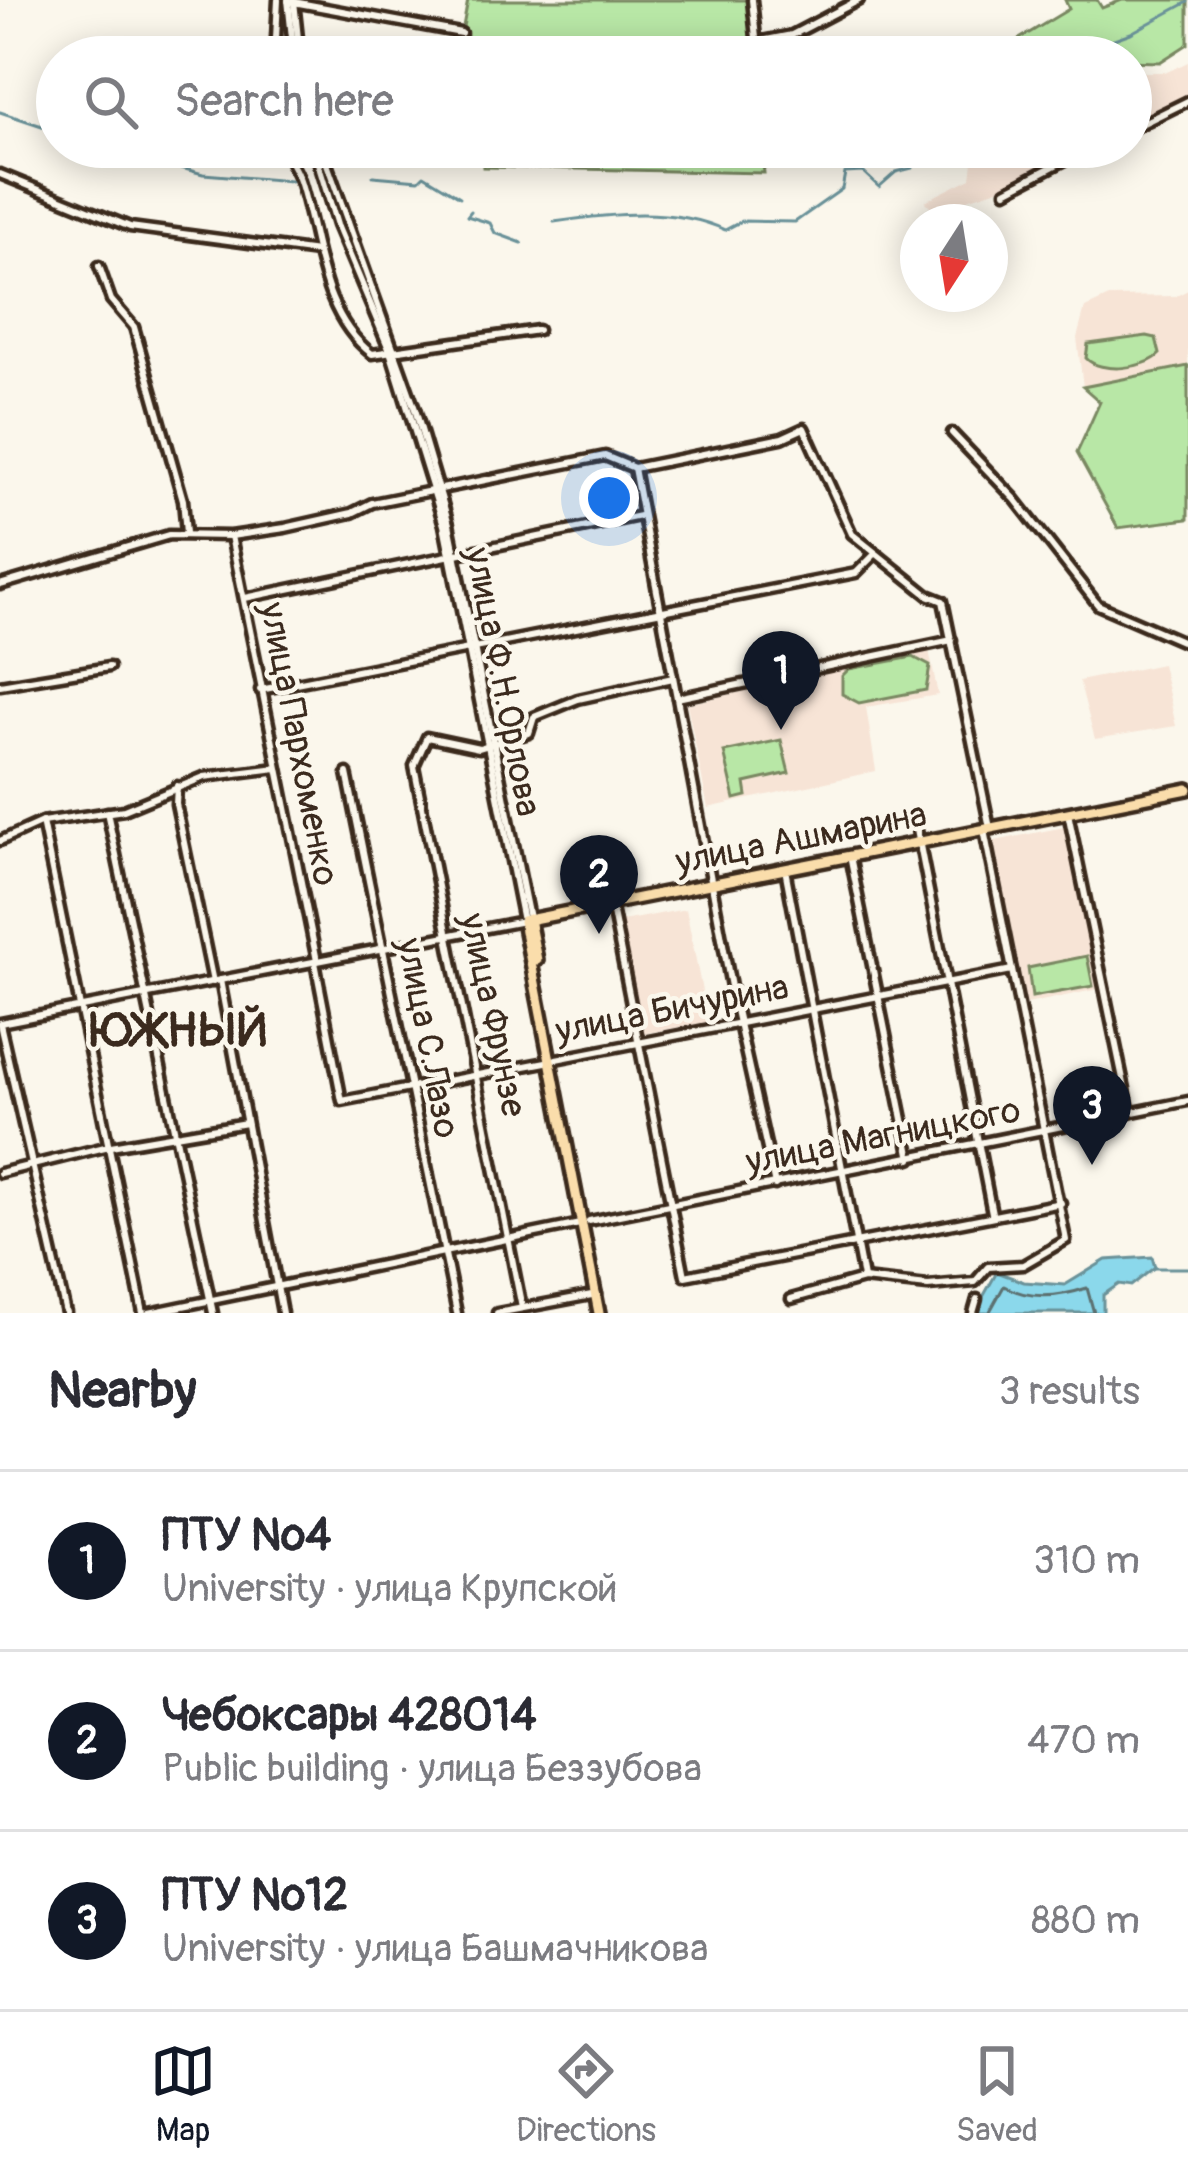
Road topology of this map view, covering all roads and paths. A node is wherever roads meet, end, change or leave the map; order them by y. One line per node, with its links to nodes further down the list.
1 (278, 0): 6 (street)
2 (291, 0): 5 (street); 7 (street)
3 (752, 0): 8 (street)
4 (859, 0): 9 (street)
5 (461, 33)
6 (276, 36)
7 (295, 36)
8 (755, 36)
9 (787, 36)
10 (1188, 101): 11 (street)
11 (1152, 119)
12 (294, 168): 17 (street)
13 (324, 168): 20 (street, улица Ф.Н.Орлова)
14 (1050, 168): 16 (street)
15 (0, 174): 17 (street)
16 (1006, 191)
17 (316, 253): 20 (street)
18 (99, 266): 25 (street)
19 (538, 330): 20 (street)
20 (392, 350): 23 (street, улица Ф.Н.Орлова)
21 (952, 433): 33 (street)
22 (634, 468): 23 (street); 24 (street); 27 (street)
23 (437, 491): 26 (street); 28 (street, улица Ф.Н.Орлова)
24 (641, 516): 28 (street); 31 (street)
25 (186, 533): 26 (street); 29 (street)
26 (231, 536): 30 (street, улица Пархоменко)
27 (875, 554): 31 (street); 32 (street)
28 (454, 555): 30 (street); 34 (street, улица Ф.Н.Орлова)
29 (0, 585)
30 (244, 598): 38 (street, улица Пархоменко)
31 (659, 610): 34 (street); 36 (street)
32 (952, 640): 39 (street); 49 (street)
33 (1188, 644)
34 (471, 648): 38 (street); 40 (street, улица Ф.Н.Орлова)
35 (109, 668): 37 (street)
36 (673, 678): 39 (street); 40 (street)
37 (0, 685)
38 (260, 690): 41 (street, улица Пархоменко)
39 (676, 698): 54 (street)
40 (491, 745): 56 (street, улица Ф.Н.Орлова); 57 (street, улица Фрунзе)
41 (278, 768): 43 (street); 59 (street, улица Пархоменко)
42 (347, 773): 58 (street, улица С.Лазо)
43 (177, 786): 45 (street); 61 (street)
44 (1188, 790): 46 (main road, улица Ашмарина)
45 (107, 812): 47 (street); 63 (street)
46 (1068, 813): 49 (main road, улица Ашмарина); 75 (street)
47 (42, 822): 50 (street); 65 (street)
48 (916, 825): 51 (street)
49 (988, 829): 51 (main road, улица Ашмарина); 60 (street)
50 (0, 841)
51 (920, 842): 52 (main road, улица Ашмарина); 62 (street)
52 (850, 856): 53 (main road, улица Ашмарина); 64 (street)
53 (784, 869): 54 (main road, улица Ашмарина); 66 (street)
54 (712, 883): 55 (main road, улица Ашмарина); 68 (street)
55 (611, 903): 56 (main road, улица Ашмарина); 69 (street)
56 (526, 920): 57 (street, улица Ашмарина); 70 (main road, улица Ф.Н.Орлова)
57 (447, 935): 58 (street, улица Ашмарина); 71 (street, улица Фрунзе)
58 (383, 948): 59 (street, улица Ашмарина); 72 (street, улица С.Лазо)
59 (316, 962): 61 (street, улица Ашмарина); 74 (street, улица Пархоменко)
60 (1012, 970): 62 (street, улица Бичурина); 77 (street)
61 (216, 981): 63 (street, улица Ашмарина); 76 (street)
62 (946, 981): 64 (street, улица Бичурина); 79 (street)
63 (146, 995): 65 (street, улица Ашмарина); 78 (street)
64 (878, 996): 66 (street, улица Бичурина); 81 (street)
65 (80, 1008): 67 (street, улица Ашмарина); 80 (street)
66 (812, 1008): 68 (street, улица Бичурина); 84 (street)
67 (0, 1023): 82 (street)
68 (740, 1024): 69 (street, улица Бичурина); 85 (street)
69 (639, 1042): 70 (street, улица Бичурина); 87 (street)
70 (553, 1060): 71 (street, улица Бичурина); 89 (main road, улица Ф.Н.Орлова)
71 (478, 1076): 72 (street, улица Бичурина); 90 (street, улица Фрунзе)
72 (411, 1088): 74 (street, улица Бичурина); 92 (street, улица С.Лазо)
73 (1188, 1101): 75 (street, улица Магницкого)
74 (342, 1102)
75 (1130, 1113): 77 (street, улица Магницкого)
76 (246, 1123): 78 (street); 94 (street)
77 (1045, 1131): 79 (street, улица Магницкого); 86 (street)
78 (176, 1136): 80 (street); 96 (street)
79 (979, 1145): 81 (street, улица Магницкого); 88 (street)
80 (105, 1147): 82 (street); 101 (street)
81 (910, 1159): 84 (street, улица Магницкого)
82 (35, 1164): 83 (street); 100 (street)
83 (0, 1173)
84 (843, 1173): 85 (street, улица Магницкого); 91 (street)
85 (775, 1185): 87 (street, улица Магницкого)
86 (1061, 1203): 88 (street); 93 (street)
87 (668, 1209): 89 (street, улица Магницкого); 91 (street)
88 (992, 1213): 91 (street)
89 (586, 1222): 90 (street, улица Магницкого); 95 (main road, улица Ф.Н.Орлова); 106 (main road, улица Ф.Н.Орлова)
90 (512, 1238): 92 (street, улица Магницкого); 99 (street, улица Фрунзе)
91 (856, 1241): 93 (street)
92 (442, 1251): 94 (street, улица Магницкого); 104 (street, улица С.Лазо)
93 (863, 1280): 97 (street)
94 (277, 1287): 96 (street, улица Магницкого); 103 (street)
95 (597, 1294): 99 (street); 106 (main road, улица Ф.Н.Орлова)
96 (211, 1299): 101 (street, улица Магницкого); 102 (street)
97 (791, 1299)
98 (976, 1299): 107 (street)
99 (522, 1308): 105 (street)
100 (66, 1313)
101 (146, 1313)
102 (213, 1313)
103 (282, 1313)
104 (457, 1313)
105 (497, 1313)
106 (603, 1313)
107 (973, 1313)

